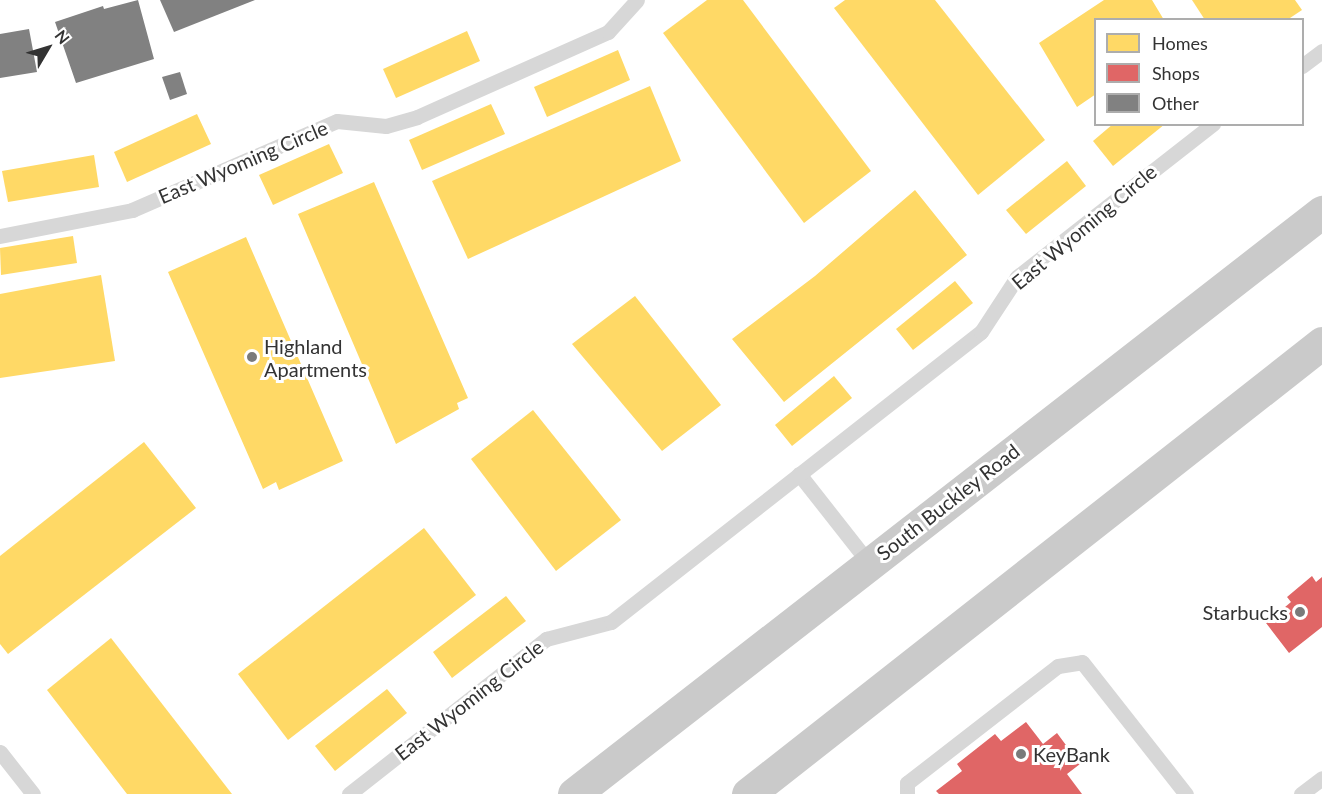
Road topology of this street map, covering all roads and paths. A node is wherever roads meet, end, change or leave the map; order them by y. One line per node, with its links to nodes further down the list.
1 (637, 0): 6 (lane, East Wyoming Circle)
2 (1322, 51): 3 (lane)
3 (1304, 64)
4 (1210, 126): 8 (lane, East Wyoming Circle)
5 (1322, 212): 9 (main road, South Buckley Road)
6 (0, 236)
7 (1322, 343): 15 (main road)
8 (799, 474): 9 (lane); 13 (lane, East Wyoming Circle)
9 (869, 563): 14 (main road, South Buckley Road)
10 (0, 752): 12 (lane)
11 (1322, 778): 18 (lane)
12 (26, 791)
13 (349, 794)
14 (574, 794)
15 (748, 794)
16 (907, 794): 17 (lane)
17 (1186, 794)
18 (1301, 794)

